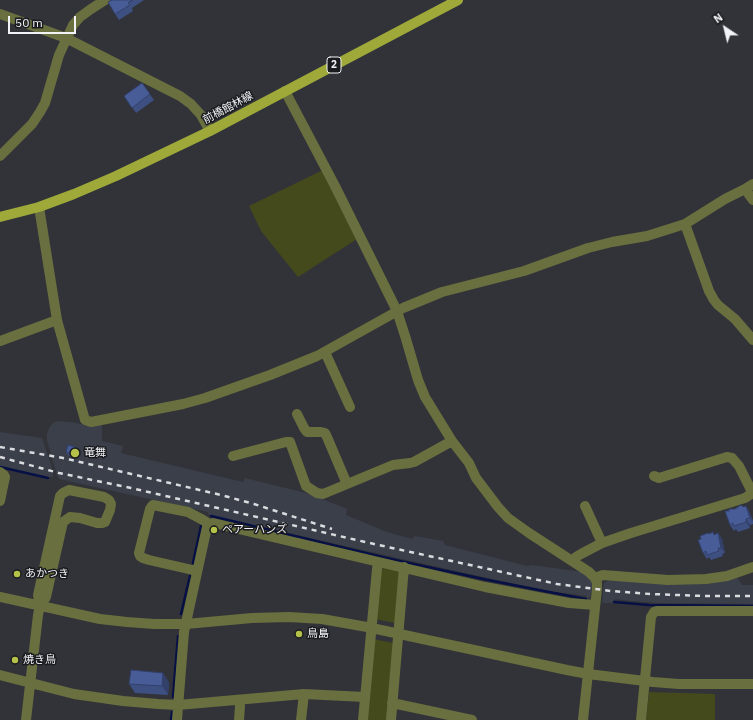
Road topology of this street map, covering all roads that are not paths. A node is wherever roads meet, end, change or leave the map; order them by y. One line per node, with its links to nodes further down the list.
1 (105, 0): 4 (street)
2 (458, 0): 5 (main road, 前橋館林線 / 2)
3 (0, 14): 4 (street)
4 (66, 38): 6 (street); 7 (street)
5 (285, 91): 6 (main road, 前橋館林線 / 2); 13 (street)
6 (210, 131): 10 (main road, 前橋館林線 / 2)
7 (0, 156)
8 (749, 187): 9 (street); 12 (street)
9 (753, 200)
10 (39, 207): 11 (main road, 前橋館林線 / 2); 14 (street)
11 (0, 217)
12 (685, 224): 13 (street); 15 (street)
13 (396, 311): 17 (street); 20 (street)
14 (58, 320): 16 (street); 17 (street)
15 (753, 340)
16 (0, 341)
17 (325, 352): 18 (street)
18 (350, 407)
19 (297, 414): 24 (street)
20 (452, 440): 24 (street); 29 (street)
21 (233, 456): 24 (street)
22 (0, 472): 25 (street)
23 (654, 476): 28 (street)
24 (347, 484)
25 (0, 501)
26 (585, 506): 28 (street)
27 (209, 524): 30 (street); 33 (street); 33 (street)
28 (602, 544): 29 (street)
29 (572, 561): 34 (street)
30 (378, 562): 31 (street); 40 (street)
31 (404, 567): 36 (street); 41 (street)
32 (753, 567): 34 (street)
33 (197, 571): 39 (street)
34 (596, 578): 36 (street)
35 (0, 597): 37 (street)
36 (595, 605): 42 (street)
37 (40, 606): 37 (street); 39 (street); 45 (street)
38 (753, 611): 44 (street)
39 (186, 624): 40 (street); 51 (street)
40 (371, 627): 41 (street); 48 (street)
41 (398, 634): 42 (street); 50 (street)
42 (588, 674): 44 (street); 60 (street)
43 (0, 675): 45 (street)
44 (645, 682): 46 (street); 61 (street)
45 (30, 683): 51 (street); 53 (street)
46 (753, 684)
47 (304, 694): 48 (street); 49 (street); 56 (street)
48 (365, 697): 57 (street)
49 (240, 700): 51 (street); 55 (street)
50 (392, 703): 52 (street); 58 (street)
51 (178, 704): 54 (street)
52 (454, 718): 59 (street)
53 (26, 720)
54 (177, 720)
55 (239, 720)
56 (301, 720)
57 (363, 720)
58 (391, 720)
59 (472, 720)
60 (584, 720)
61 (641, 720)

